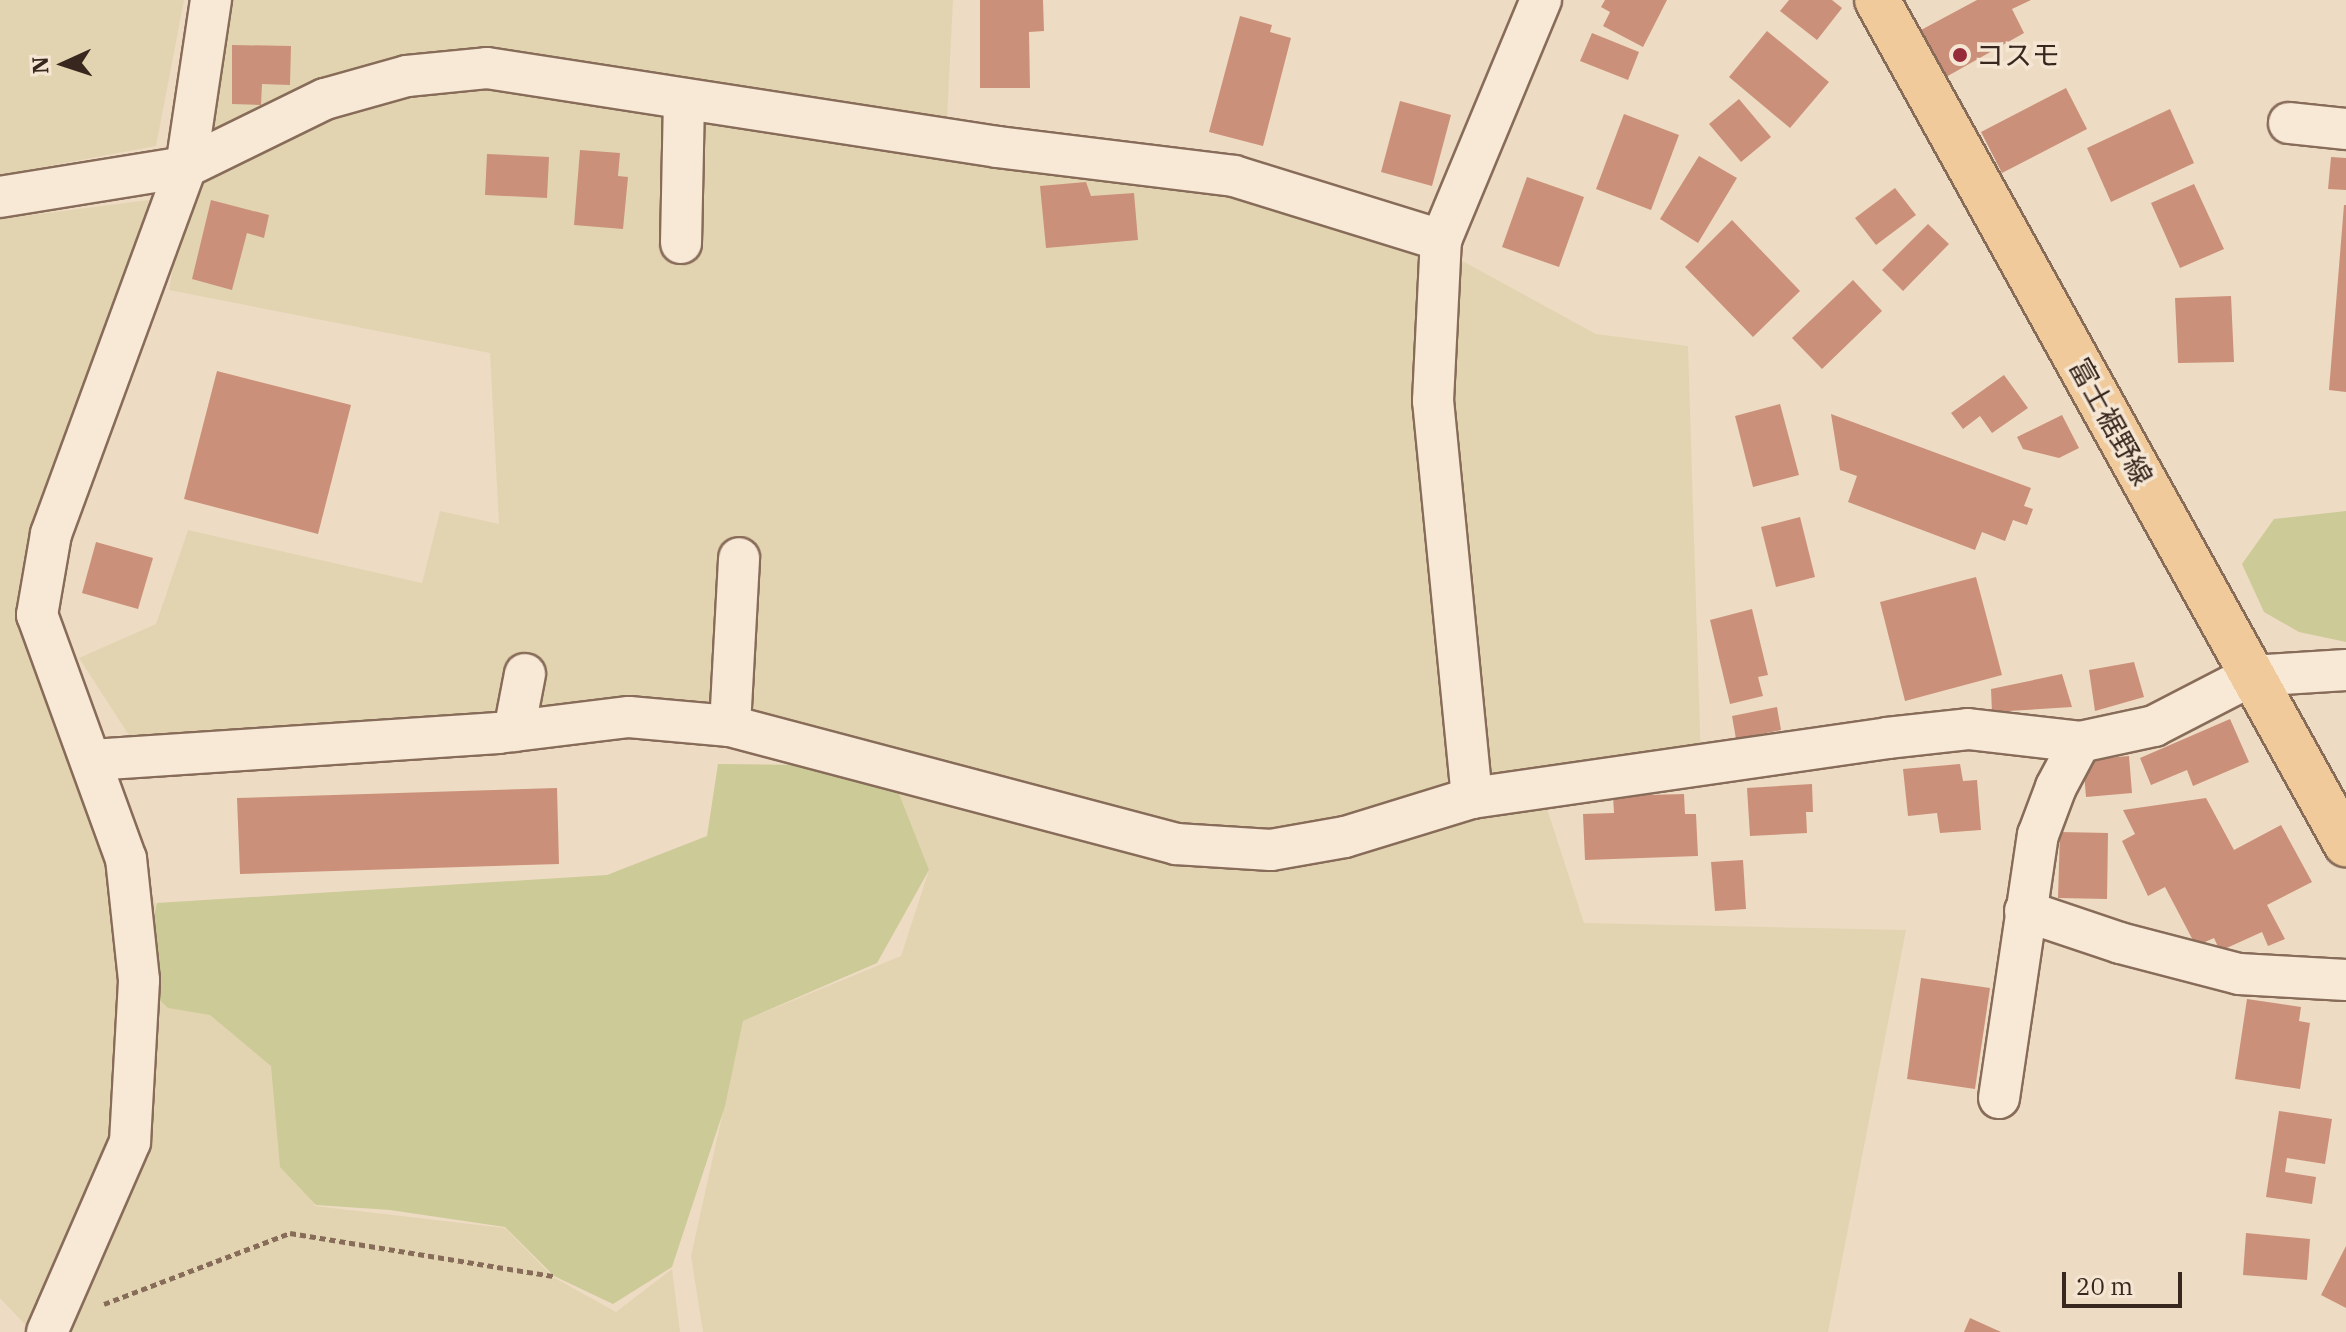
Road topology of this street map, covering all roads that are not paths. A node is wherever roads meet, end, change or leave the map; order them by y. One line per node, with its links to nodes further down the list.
1 (211, 0): 7 (street)
2 (1541, 0): 9 (street)
3 (1877, 0): 14 (main road, 富士裾野線)
4 (684, 99): 7 (street); 9 (street); 10 (street)
5 (2289, 123): 6 (street)
6 (2346, 129)
7 (186, 167): 8 (street); 18 (street)
8 (0, 197)
9 (1441, 240): 19 (street)
10 (681, 243)
11 (739, 558): 15 (street)
12 (2346, 670): 14 (street)
13 (525, 674): 16 (street)
14 (2251, 676): 17 (street); 20 (main road, 富士裾野線)
15 (730, 726): 16 (street); 19 (street)
16 (514, 731): 18 (street)
17 (2080, 742): 19 (street); 21 (street)
18 (92, 760): 24 (street)
19 (1472, 798)
20 (2346, 844)
21 (2025, 911): 22 (street); 23 (street)
22 (2346, 980)
23 (1999, 1098)
24 (49, 1328)

